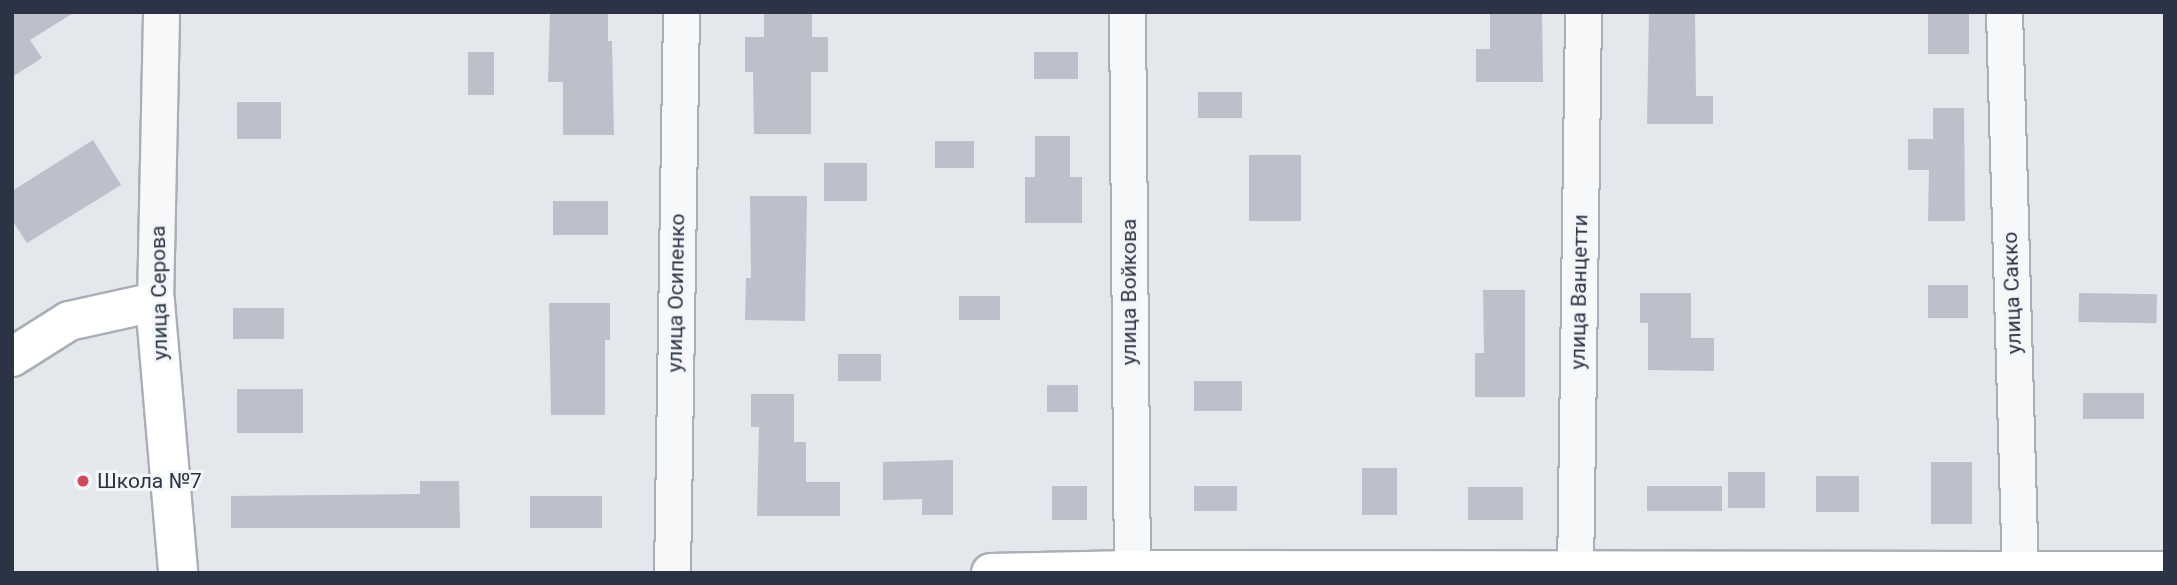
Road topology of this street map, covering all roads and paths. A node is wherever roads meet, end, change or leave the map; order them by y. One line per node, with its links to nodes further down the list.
1 (161, 12): 6 (street, улица Серова)
2 (681, 12): 13 (street, улица Осипенко)
3 (1127, 12): 8 (street, улица Войкова)
4 (1583, 12): 9 (street, улица Ванцетти)
5 (2004, 12): 11 (street, улица Сакко)
6 (155, 302): 7 (street); 12 (street, улица Серова)
7 (12, 357)
8 (1132, 571): 9 (street); 14 (street)
9 (1575, 571): 11 (street)
10 (2165, 571): 11 (street)
11 (2020, 572)
12 (178, 573)
13 (672, 573)
14 (991, 573)

